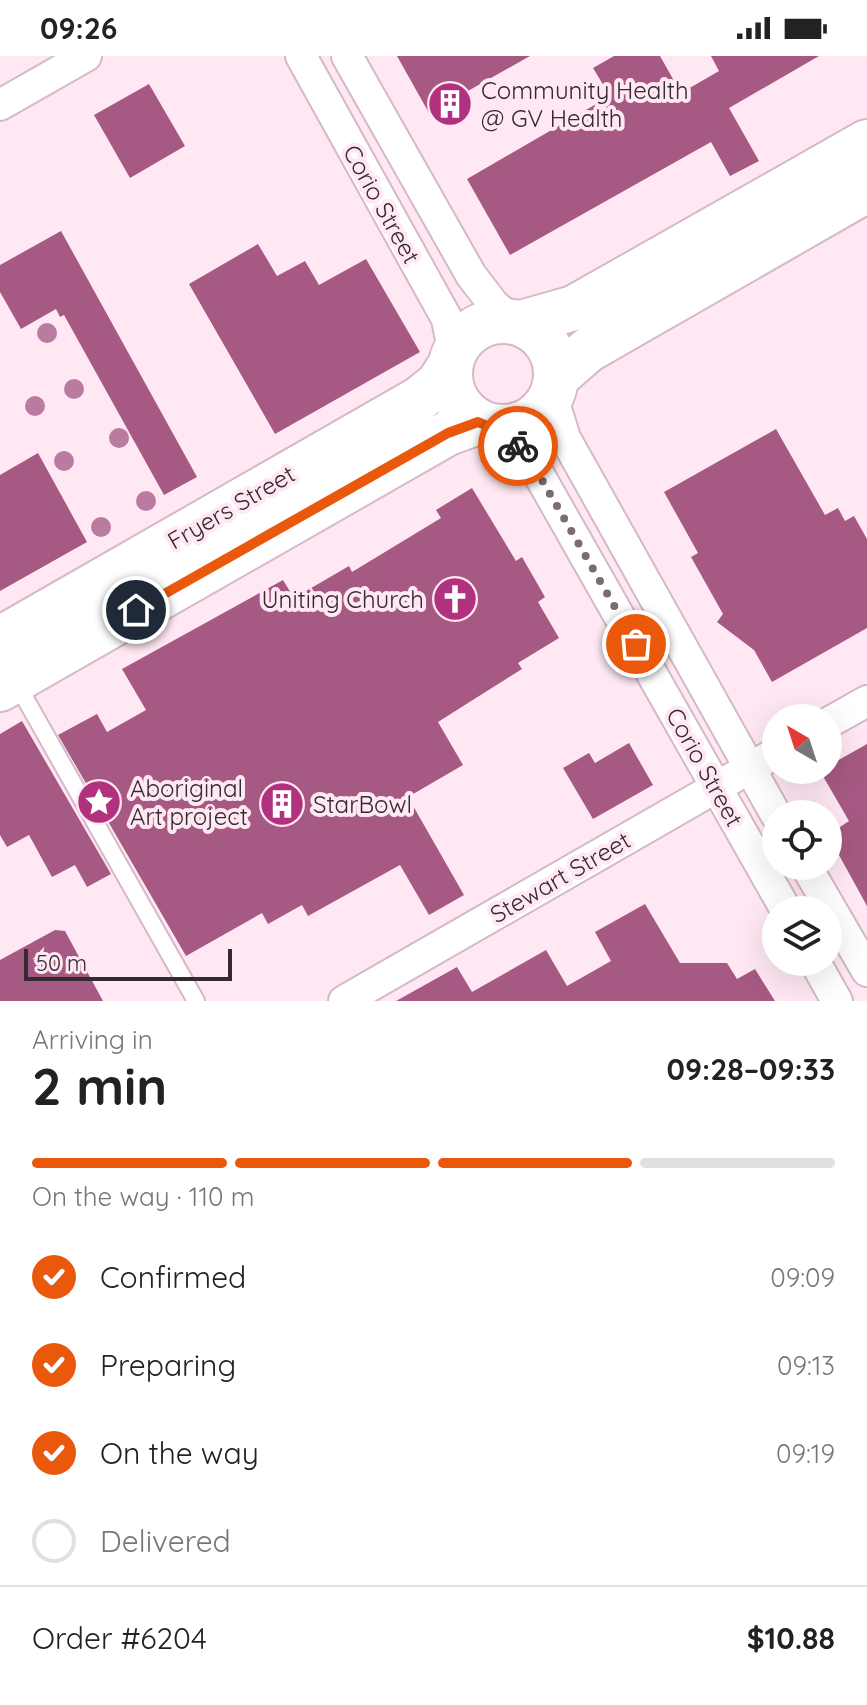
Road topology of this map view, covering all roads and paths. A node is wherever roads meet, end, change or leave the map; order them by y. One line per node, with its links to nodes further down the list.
1 (86, 56): 4 (street)
2 (301, 56): 8 (street, Corio Street)
3 (347, 56): 7 (street, Corio Street)
4 (0, 105)
5 (867, 142): 7 (street)
6 (867, 190): 9 (street)
7 (517, 322): 8 (street); 9 (street)
8 (452, 359): 10 (street); 11 (street, Fryers Street)
9 (556, 382): 10 (street); 16 (street, Corio Street)
10 (486, 424): 12 (street, Fryers Street); 17 (street, Corio Street)
11 (0, 639)
12 (5, 675): 23 (lane)
13 (867, 701): 14 (street)
14 (842, 715)
15 (762, 761): 16 (street, Stewart Street)
16 (750, 768): 17 (street, Stewart Street); 18 (street, Corio Street)
17 (716, 787): 20 (street, Corio Street); 24 (street, Stewart Street)
18 (768, 800)
19 (814, 880): 21 (street)
20 (778, 896)
21 (867, 971)
22 (823, 976): 25 (street)
23 (196, 1001)
24 (344, 1001)
25 (837, 1001)

